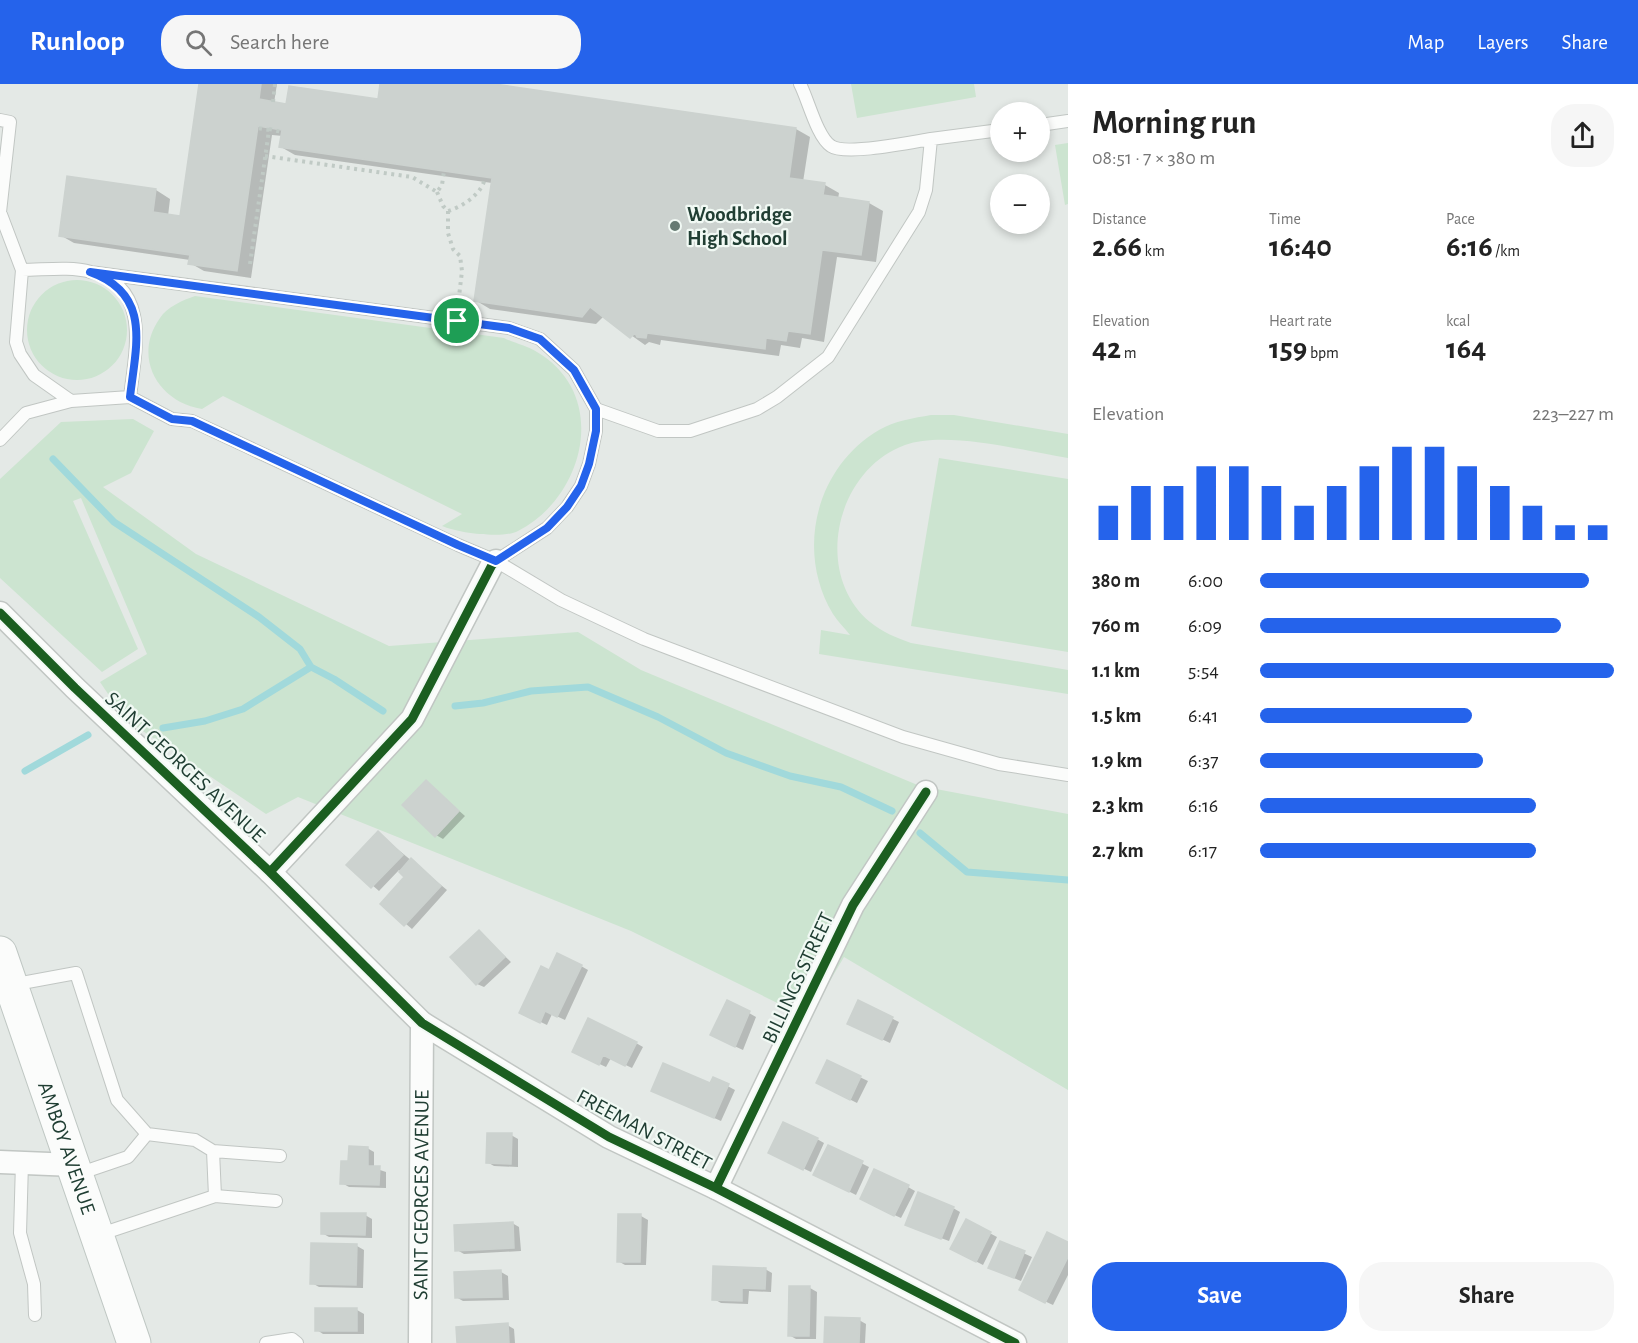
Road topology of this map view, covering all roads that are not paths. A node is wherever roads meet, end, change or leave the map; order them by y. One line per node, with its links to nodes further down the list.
1 (800, 84): 6 (lane)
2 (0, 120): 7 (lane)
3 (1068, 121): 4 (lane)
4 (1050, 123)
5 (990, 131): 6 (lane)
6 (931, 139): 11 (lane)
7 (22, 270): 8 (lane); 10 (lane)
8 (90, 272): 9 (lane); 11 (lane)
9 (130, 397): 10 (lane); 13 (lane)
10 (71, 401): 12 (lane)
11 (596, 409): 13 (lane)
12 (0, 440)
13 (496, 561): 15 (lane); 17 (street)
14 (0, 614): 17 (street, SAINT GEORGES AVENUE)
15 (1068, 775)
16 (926, 792): 26 (street, BILLINGS STREET)
17 (270, 872): 20 (street, SAINT GEORGES AVENUE)
18 (0, 952): 19 (main road, AMBOY AVENUE)
19 (11, 985): 21 (lane); 25 (main road, AMBOY AVENUE)
20 (422, 1023): 26 (street, FREEMAN STREET); 34 (street, SAINT GEORGES AVENUE)
21 (147, 1134): 22 (lane); 25 (lane)
22 (213, 1151): 23 (lane); 27 (lane)
23 (280, 1156)
24 (11, 1163): 25 (street); 30 (lane)
25 (75, 1170): 29 (main road, AMBOY AVENUE)
26 (716, 1188): 35 (street, FREEMAN STREET)
27 (215, 1197): 28 (lane); 29 (lane)
28 (276, 1201)
29 (98, 1235): 31 (main road, AMBOY AVENUE)
30 (35, 1315)
31 (134, 1343)
32 (266, 1343): 33 (lane)
33 (297, 1343)
34 (420, 1343)
35 (1015, 1343)

